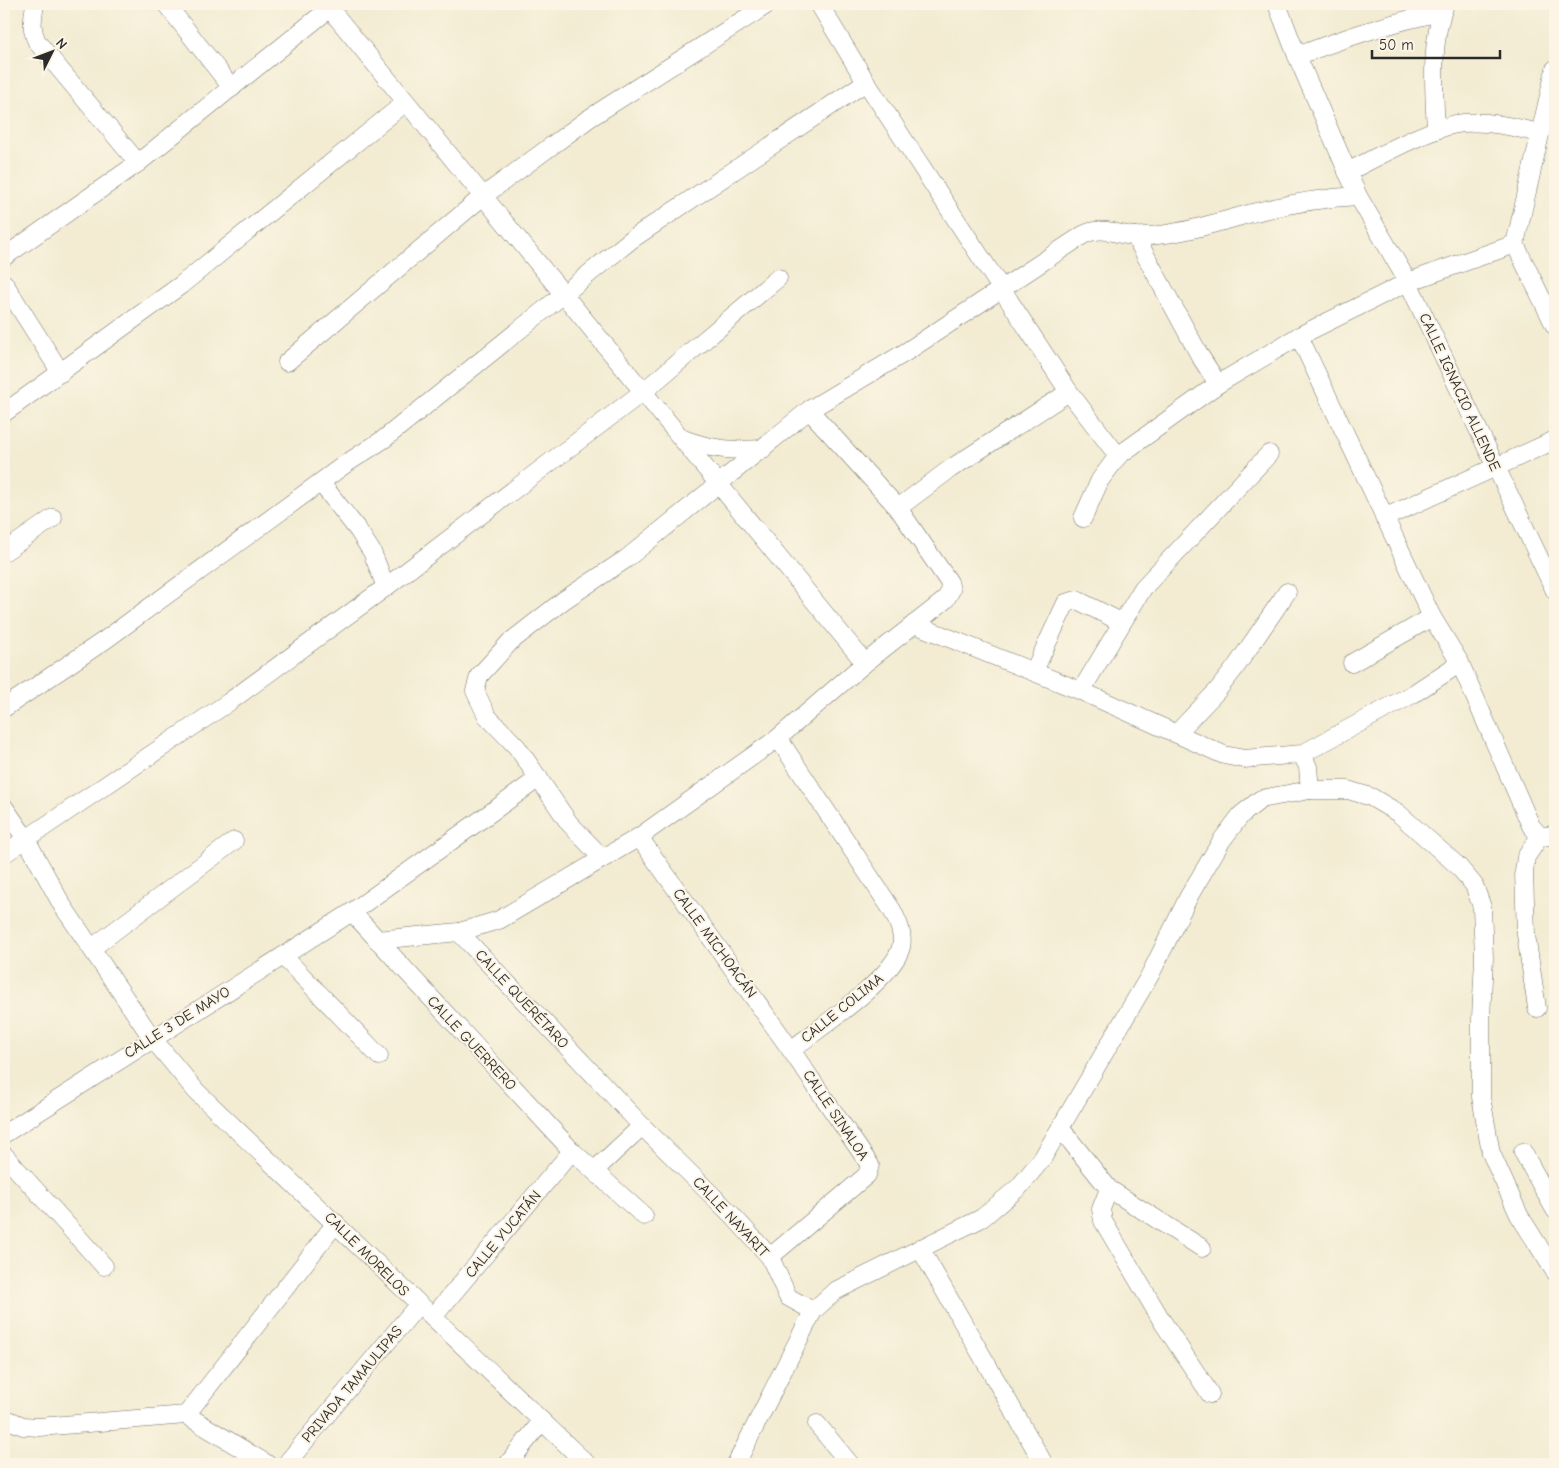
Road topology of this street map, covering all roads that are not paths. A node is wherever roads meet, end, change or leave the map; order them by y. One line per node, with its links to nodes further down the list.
1 (35, 4): 15 (street)
2 (166, 4): 11 (street)
3 (768, 4): 17 (street)
4 (819, 4): 10 (street)
5 (1277, 4): 8 (street, CALLE IGNACIO ALLENDE)
6 (330, 5): 11 (street); 12 (street)
7 (1443, 8): 8 (street); 13 (street)
8 (1297, 56): 16 (street, CALLE IGNACIO ALLENDE)
9 (1555, 69): 14 (street)
10 (866, 82): 25 (street); 26 (street)
11 (232, 88): 15 (street)
12 (406, 102): 17 (street); 30 (street)
13 (1436, 130): 14 (street); 16 (street)
14 (1539, 133): 20 (street)
15 (138, 163): 21 (street)
16 (1348, 172): 18 (street, CALLE IGNACIO ALLENDE)
17 (482, 196): 26 (street); 29 (street)
18 (1358, 196): 19 (street); 23 (street, CALLE IGNACIO ALLENDE)
19 (1135, 236): 25 (street); 31 (street)
20 (1514, 244): 23 (street); 27 (street)
21 (4, 257)
22 (778, 278): 32 (street)
23 (1408, 282): 28 (street); 41 (street, CALLE IGNACIO ALLENDE)
24 (4, 283): 30 (street)
25 (1002, 289): 33 (street); 34 (street)
26 (563, 294): 32 (street); 42 (street)
27 (1555, 326)
28 (1299, 336): 31 (street); 47 (street)
29 (287, 362)
30 (62, 373): 35 (street)
31 (1218, 384): 40 (street)
32 (644, 391): 36 (street); 49 (street)
33 (1069, 392): 40 (street); 44 (street)
34 (809, 410): 38 (street); 44 (street)
35 (4, 412)
36 (683, 439): 38 (street); 43 (street)
37 (1555, 440): 41 (street)
38 (763, 448): 43 (street)
39 (1269, 454): 53 (street)
40 (1118, 456): 46 (street)
41 (1495, 468): 47 (street); 50 (street, CALLE IGNACIO ALLENDE)
42 (321, 483): 49 (street); 60 (street)
43 (718, 486): 55 (street); 64 (street)
44 (898, 508): 54 (street)
45 (53, 518): 48 (street)
46 (1083, 518)
47 (1384, 518): 52 (street)
48 (4, 552)
49 (386, 587): 68 (street)
50 (1555, 591)
51 (1287, 592): 61 (street)
52 (1432, 617): 56 (street); 57 (street)
53 (1121, 622): 58 (street); 59 (street)
54 (914, 624): 55 (street); 58 (street)
55 (865, 663): 62 (street)
56 (1352, 663)
57 (1460, 663): 63 (street); 66 (street)
58 (1034, 671): 59 (street)
59 (1081, 691): 61 (street)
60 (4, 708)
61 (1177, 733): 63 (street)
62 (778, 738): 67 (street); 79 (street, CALLE COLIMA)
63 (1308, 774): 82 (street); 96 (street)
64 (539, 778): 71 (street); 72 (street, CALLE 3 DE MAYO)
65 (4, 807): 68 (street, CALLE MORELOS)
66 (1547, 834): 77 (street)
67 (639, 837): 71 (street); 79 (street, CALLE MICHOACÁN)
68 (26, 839): 70 (street); 75 (street, CALLE MORELOS)
69 (234, 841): 75 (street)
70 (4, 854)
71 (602, 858): 73 (street)
72 (352, 912): 74 (street, CALLE GUERRERO); 76 (street, CALLE 3 DE MAYO)
73 (459, 932): 74 (street); 81 (street, CALLE QUERÉTARO)
74 (376, 940): 84 (street, CALLE GUERRERO)
75 (92, 948): 78 (street, CALLE MORELOS)
76 (283, 956): 78 (street, CALLE 3 DE MAYO); 80 (street)
77 (1537, 1008)
78 (152, 1038): 83 (street, CALLE 3 DE MAYO); 91 (street, CALLE MORELOS)
79 (791, 1050): 94 (street, CALLE SINALOA)
80 (379, 1056)
81 (642, 1126): 87 (street); 94 (street, CALLE NAYARIT)
82 (1062, 1129): 88 (street); 92 (street)
83 (4, 1134)
84 (572, 1150): 87 (street, CALLE GUERRERO); 99 (street, CALLE YUCATÁN)
85 (1522, 1152): 89 (street)
86 (4, 1155): 95 (street)
87 (595, 1170): 90 (street, CALLE GUERRERO)
88 (1109, 1189): 93 (street); 100 (street)
89 (1555, 1210)
90 (644, 1216)
91 (336, 1223): 97 (street, CALLE MORELOS); 101 (street)
92 (920, 1248): 98 (street); 111 (street)
93 (1202, 1248)
94 (770, 1257): 98 (street, CALLE NAYARIT)
95 (104, 1266)
96 (1555, 1272)
97 (418, 1305): 99 (street, CALLE MORELOS); 106 (street, PRIVADA TAMAULIPAS)
98 (811, 1310): 109 (street)
99 (433, 1317): 103 (street, CALLE MORELOS)
100 (1210, 1394)
101 (186, 1415): 102 (street); 105 (street)
102 (4, 1418)
103 (542, 1421): 107 (street); 108 (street, CALLE MORELOS)
104 (817, 1424): 110 (street)
105 (267, 1464)
106 (286, 1464)
107 (508, 1464)
108 (587, 1464)
109 (736, 1464)
110 (850, 1464)
111 (1044, 1464)

